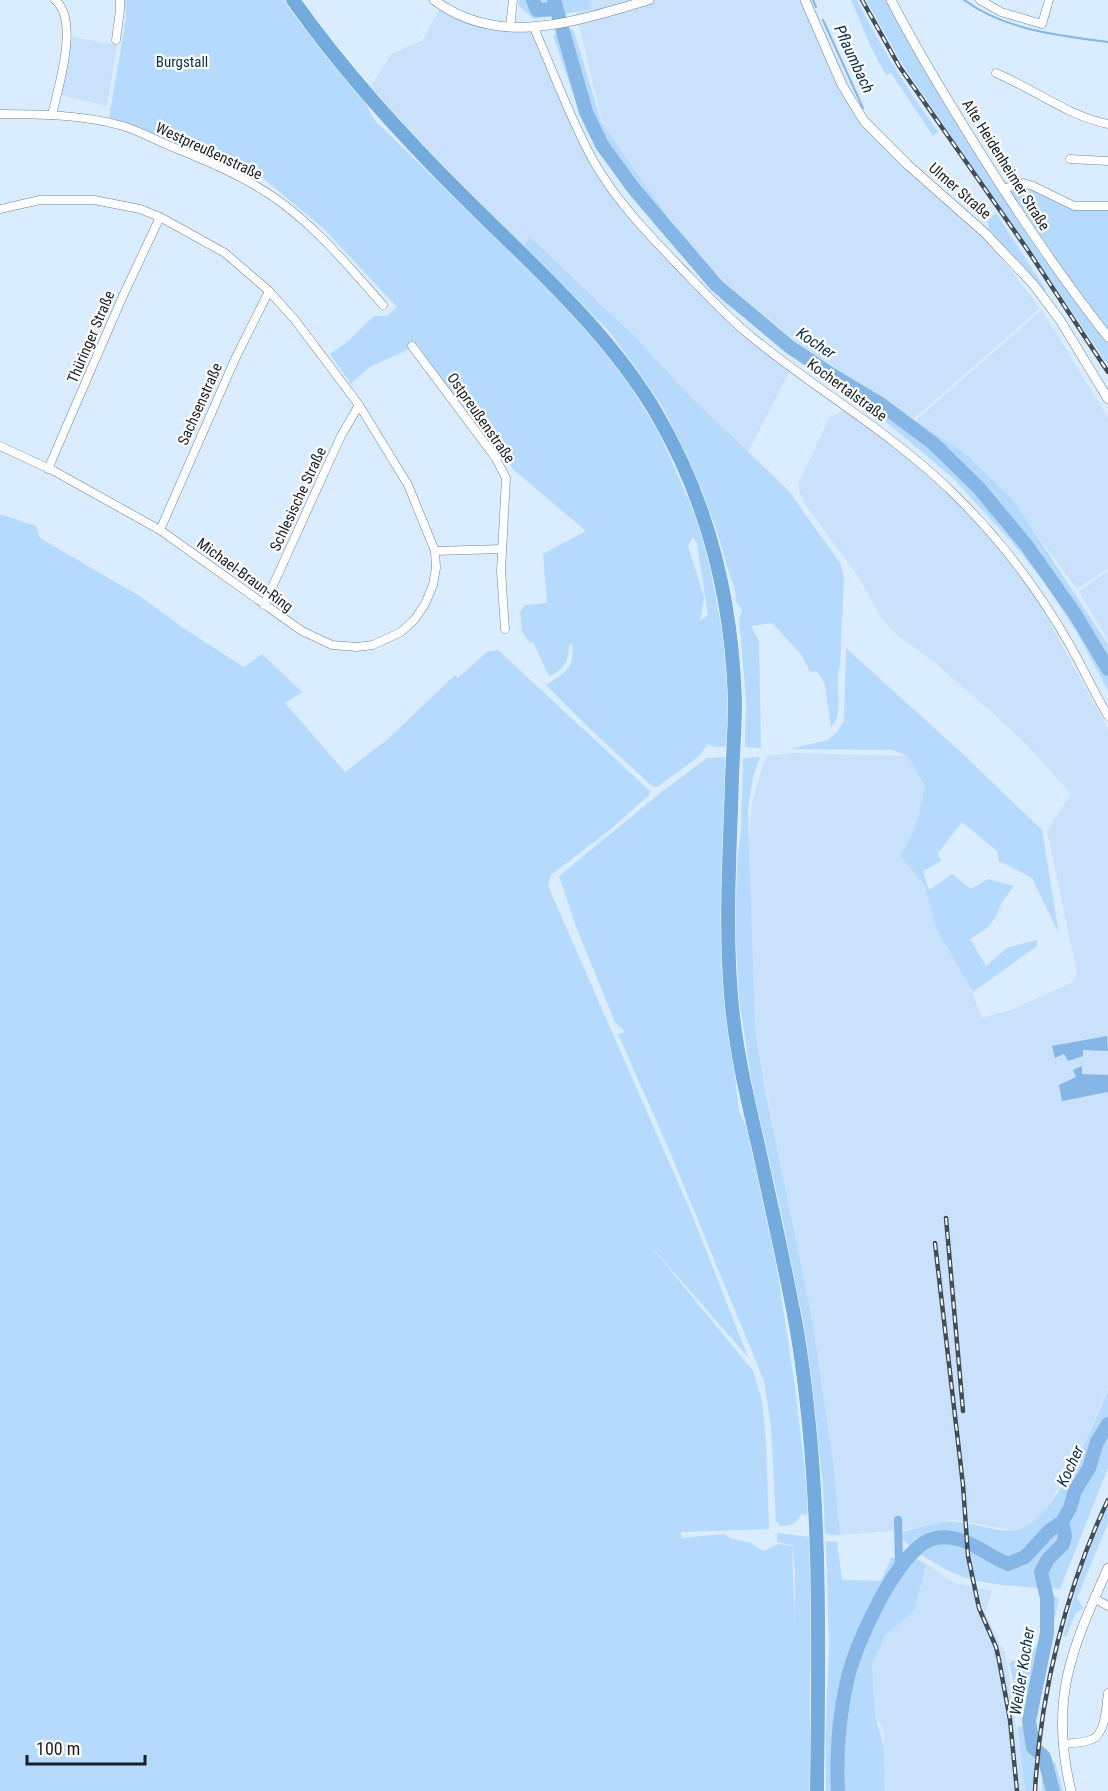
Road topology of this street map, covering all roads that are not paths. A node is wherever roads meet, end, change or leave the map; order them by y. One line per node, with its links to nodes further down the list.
1 (120, 0): 13 (street)
2 (434, 0): 11 (street)
3 (513, 0): 11 (street)
4 (649, 0): 12 (street)
5 (805, 0): 28 (street, Ulmer Straße)
6 (891, 0): 20 (street, Alte Heidenheimer Straße)
7 (980, 0): 8 (street)
8 (1049, 0)
9 (58, 1): 16 (street)
10 (295, 4): 44 (highway)
11 (510, 27): 12 (street)
12 (534, 28): 37 (street, Kochertalstraße)
13 (116, 40)
14 (996, 73): 17 (street)
15 (0, 114): 16 (street, Westpreußenstraße)
16 (52, 115): 25 (street, Westpreußenstraße)
17 (1108, 124)
18 (1070, 159): 19 (street)
19 (1108, 161)
20 (1003, 189): 21 (street); 26 (street, Alte Heidenheimer Straße)
21 (1108, 206)
22 (0, 209): 23 (street)
23 (160, 217): 24 (street); 31 (street, Thüringer Straße)
24 (269, 291): 29 (street); 32 (street, Sachsenstraße)
25 (383, 305)
26 (1108, 338)
27 (412, 346): 33 (street, Ostpreußenstraße)
28 (1108, 399)
29 (359, 405): 34 (street); 35 (street, Schlesische Straße)
30 (0, 446): 31 (street, Michael-Braun-Ring)
31 (48, 469): 32 (street, Michael-Braun-Ring)
32 (160, 530): 35 (street, Michael-Braun-Ring)
33 (502, 549): 34 (street); 36 (street, Ostpreußenstraße)
34 (435, 551): 35 (street, Michael-Braun-Ring)
35 (264, 605)
36 (505, 629)
37 (1108, 716)
38 (1108, 1568): 39 (street)
39 (1094, 1599): 40 (street); 43 (street)
40 (1108, 1606)
41 (1108, 1692): 42 (street)
42 (1106, 1718): 43 (street)
43 (1063, 1744): 45 (street)
44 (817, 1791)
45 (1071, 1791)

